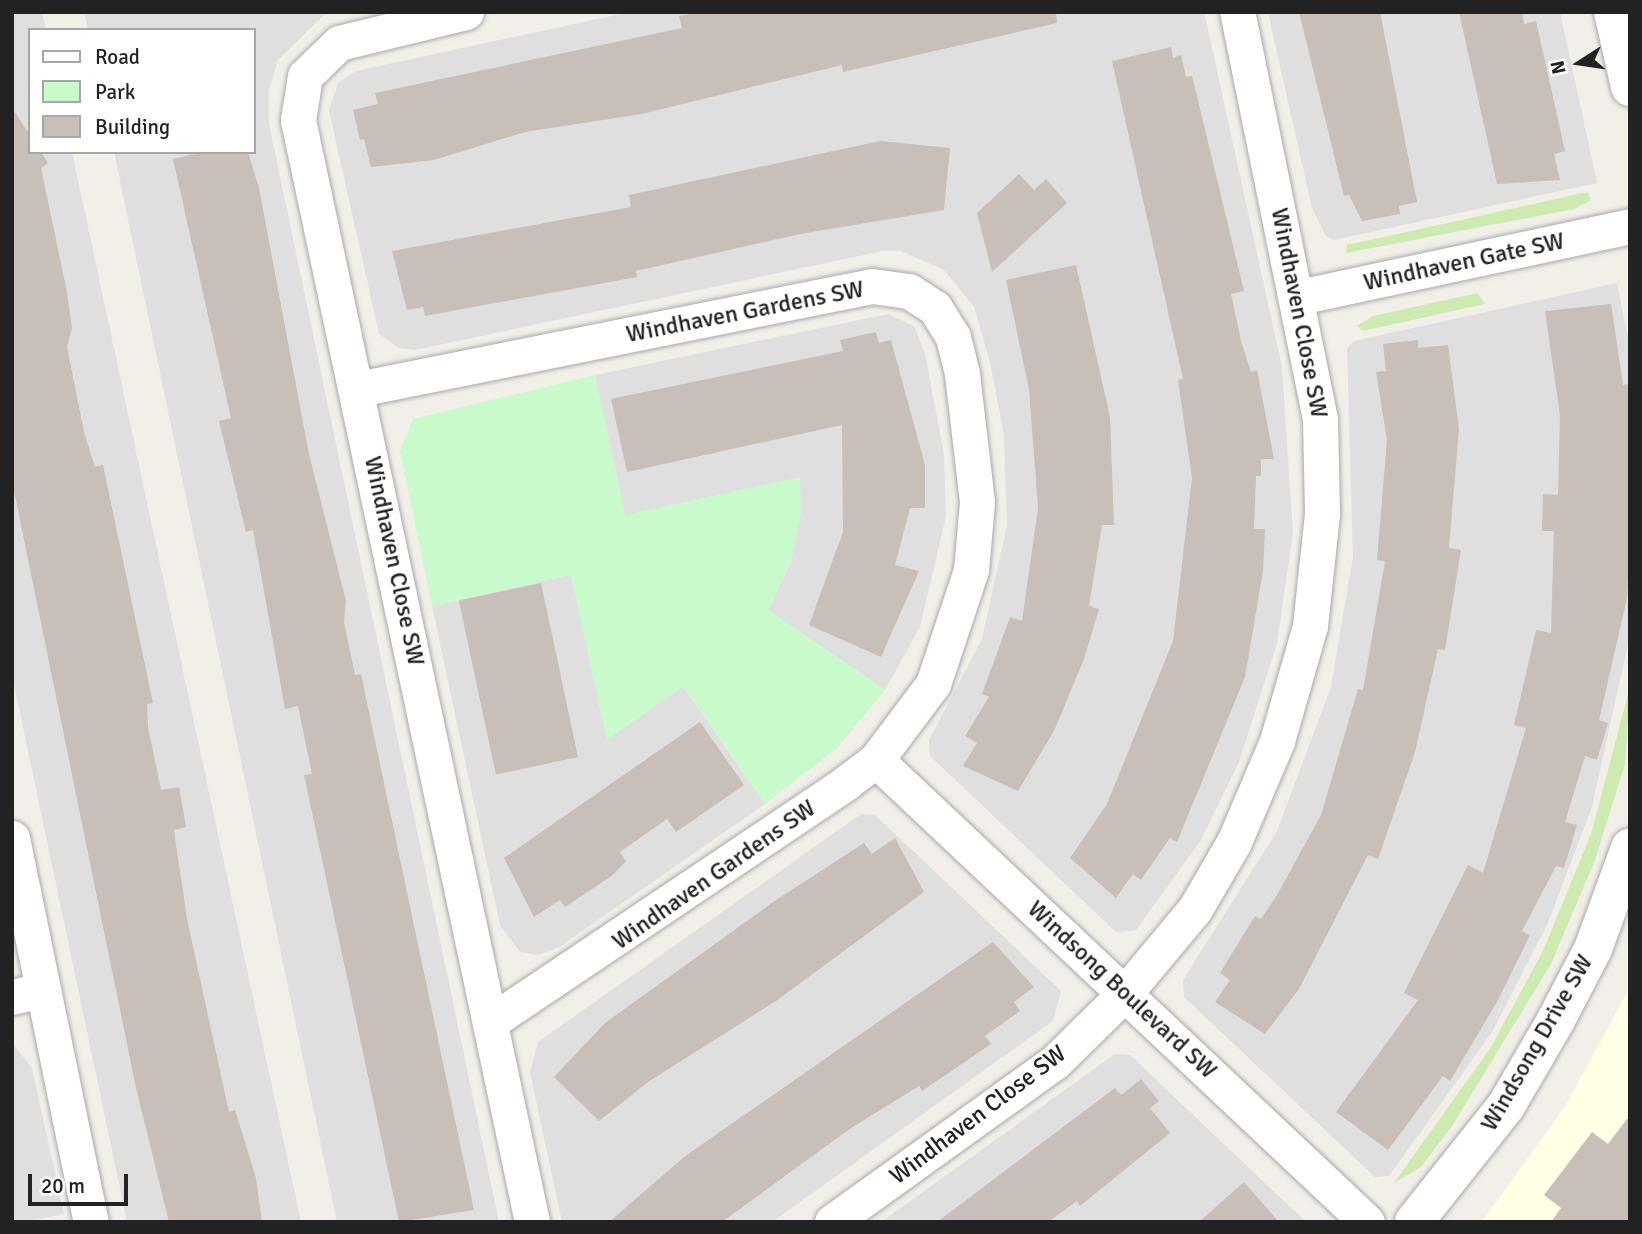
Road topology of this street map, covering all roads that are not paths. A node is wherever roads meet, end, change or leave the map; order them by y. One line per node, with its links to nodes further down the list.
1 (466, 12): 7 (street, Windhaven Close SW)
2 (1237, 12): 6 (street, Windhaven Close SW)
3 (1613, 12): 4 (street)
4 (1630, 87)
5 (1630, 226): 6 (street, Windhaven Gate SW)
6 (1299, 297): 11 (street, Windhaven Close SW)
7 (359, 389): 8 (street, Windhaven Gardens SW); 13 (street, Windhaven Close SW)
8 (876, 760): 11 (street, Windsong Boulevard SW); 13 (street, Windhaven Gardens SW)
9 (12, 838): 12 (street)
10 (1630, 848): 18 (street, Windsong Drive SW)
11 (1125, 993): 16 (street, Windhaven Close SW); 17 (street, Windsong Boulevard SW)
12 (28, 994): 14 (street)
13 (490, 1022): 15 (street, Windhaven Close SW)
14 (91, 1222)
15 (531, 1222)
16 (832, 1222)
17 (1367, 1222)
18 (1414, 1222)

